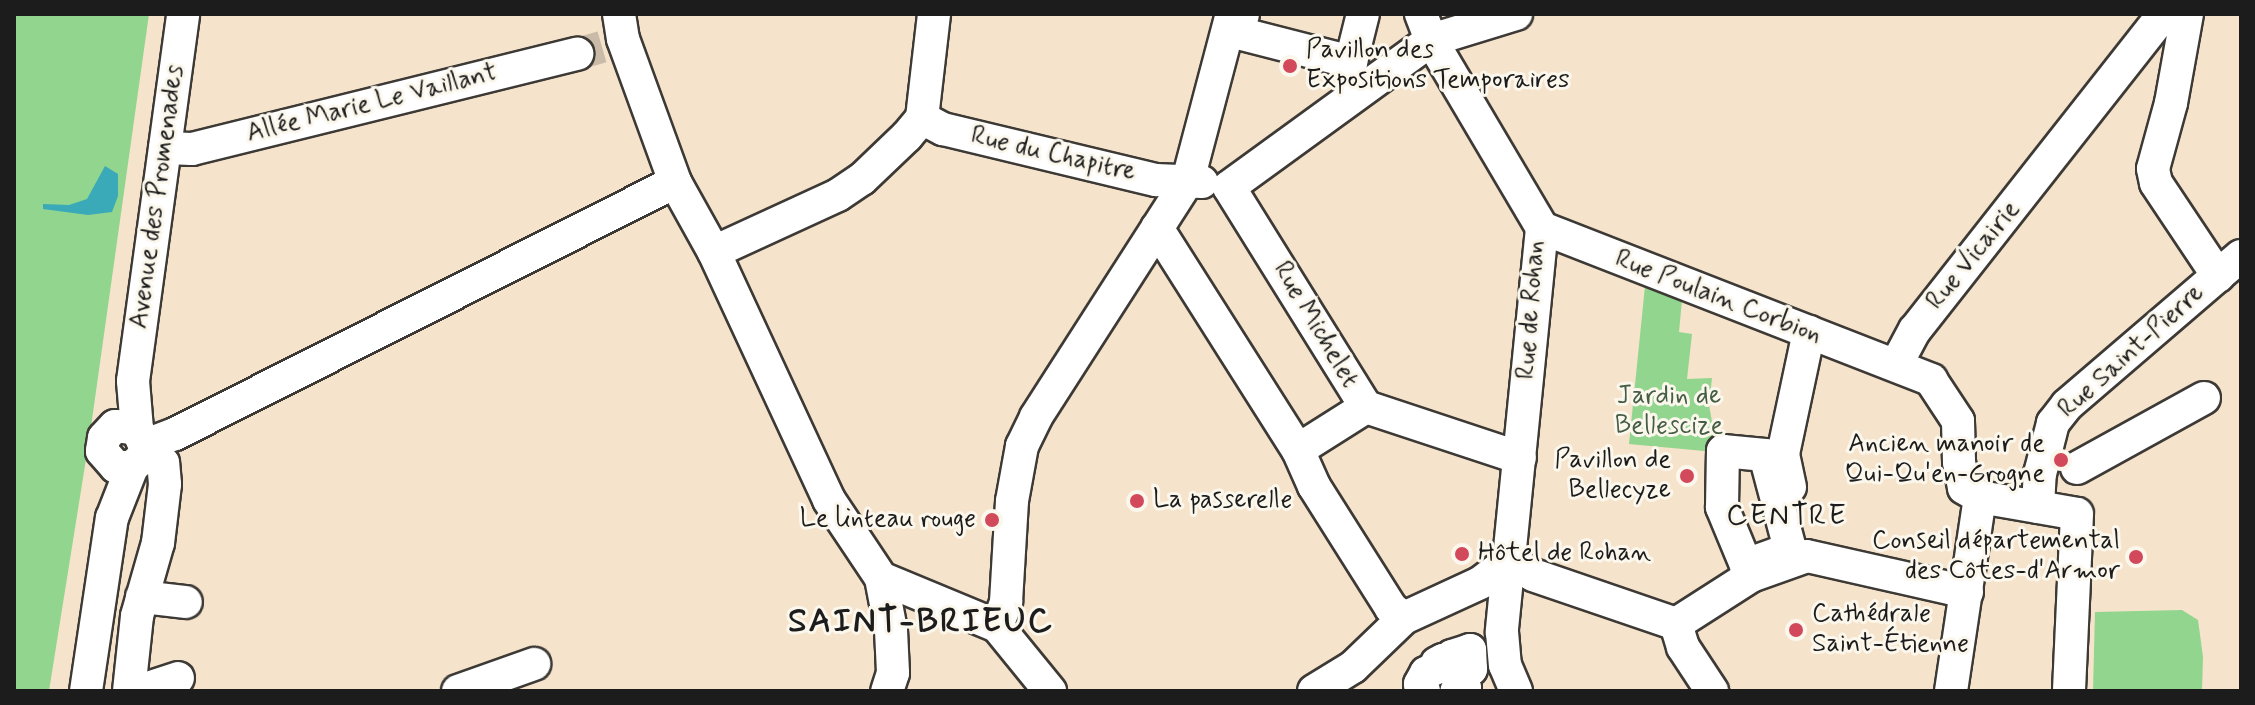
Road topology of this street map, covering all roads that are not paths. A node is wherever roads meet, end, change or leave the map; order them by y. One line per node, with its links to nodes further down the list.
1 (183, 14): 12 (street, Avenue des Promenades)
2 (934, 14): 11 (street)
3 (1232, 14): 13 (street)
4 (1243, 14): 5 (street)
5 (1363, 14)
6 (1516, 14): 9 (street)
7 (2164, 14): 21 (street, Rue Vicairie)
8 (2187, 14): 19 (street)
9 (1426, 27): 15 (street); 17 (street, Rue de Rohan)
10 (594, 43): 12 (street, Allée Marie Le Vaillant); 14 (street)
11 (922, 118): 13 (street, Rue du Chapitre); 18 (street)
12 (165, 148): 24 (street, Avenue des Promenades)
13 (1172, 180): 15 (street, Rue du Chapitre); 16 (street)
14 (675, 182): 18 (street); 24 (street)
15 (1229, 187): 23 (street, Rue Michelet)
16 (1157, 228): 25 (street); 38 (street)
17 (1542, 228): 20 (street, Rue Poulain Corbion); 26 (street, Rue de Rohan)
18 (714, 252): 31 (street)
19 (2229, 266): 27 (street, Rue Saint-Pierre)
20 (1812, 334): 21 (street, Rue Poulain Corbion); 29 (street)
21 (1896, 365): 28 (street)
22 (2204, 398): 27 (street)
23 (1366, 407): 25 (street); 26 (street, Rue Michelet)
24 (131, 447): 33 (street); 42 (street, Avenue des Promenades)
25 (1298, 450): 36 (street)
26 (1520, 458): 30 (street, Rue de Rohan)
27 (2057, 486): 28 (street); 54 (street)
28 (1980, 497): 32 (street)
29 (1807, 556): 32 (street); 37 (street)
30 (1510, 560): 36 (street); 37 (street); 51 (street, Rue de Rohan)
31 (881, 578): 35 (street); 39 (street)
32 (1967, 592): 53 (street)
33 (142, 597): 34 (street); 43 (street)
34 (186, 602)
35 (936, 603): 38 (street); 39 (street)
36 (1404, 618): 48 (street)
37 (1676, 624): 52 (street)
38 (997, 626): 47 (street)
39 (891, 630): 46 (street)
40 (534, 664): 45 (street)
41 (178, 678): 44 (street)
42 (86, 691)
43 (129, 691)
44 (139, 691)
45 (458, 691)
46 (887, 691)
47 (1049, 691)
48 (1314, 691)
49 (1424, 691): 50 (street)
50 (1456, 691)
51 (1516, 691)
52 (1712, 691)
53 (1951, 691)
54 (2069, 691)

